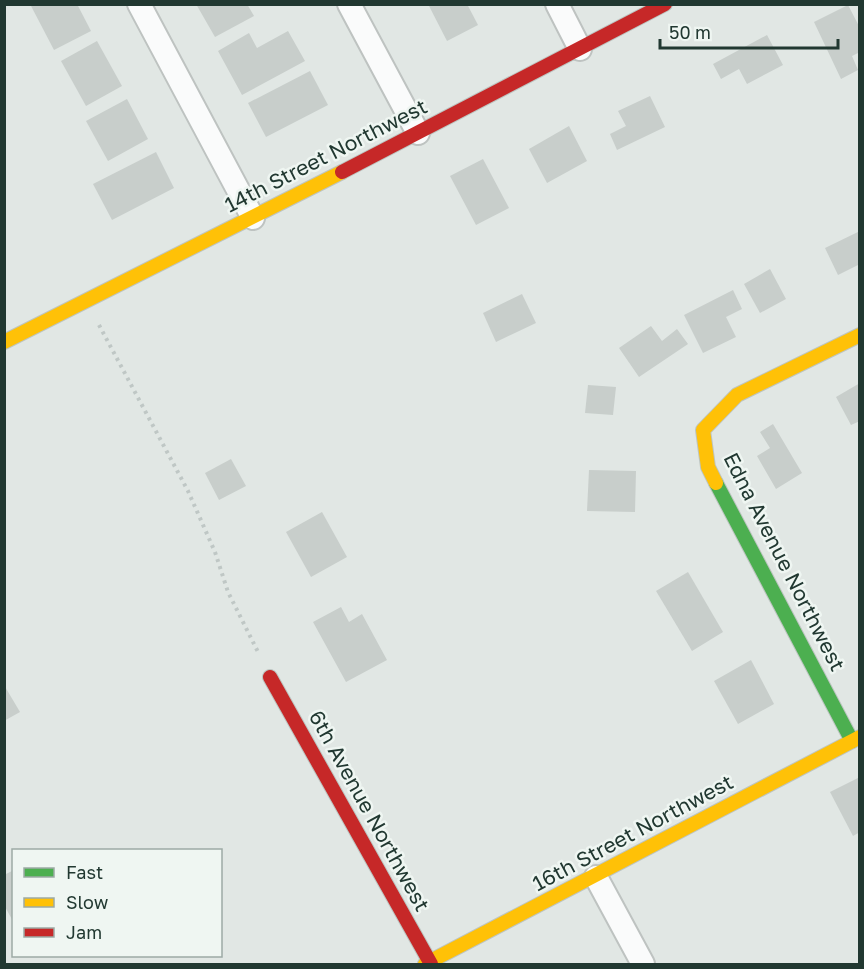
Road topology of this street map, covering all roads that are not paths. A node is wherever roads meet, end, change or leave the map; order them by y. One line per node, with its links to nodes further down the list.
1 (139, 4): 7 (street)
2 (350, 4): 6 (street)
3 (557, 4): 5 (street)
4 (665, 4): 5 (street, 14th Street Northwest)
5 (580, 49): 6 (street, 14th Street Northwest)
6 (418, 133): 7 (street, 14th Street Northwest)
7 (253, 218): 9 (street, 14th Street Northwest)
8 (860, 335): 11 (street, Edna Avenue Northwest)
9 (4, 342)
10 (270, 677): 13 (street, 6th Avenue Northwest)
11 (856, 739): 12 (street, 16th Street Northwest)
12 (596, 876): 13 (street, 16th Street Northwest); 14 (street)
13 (428, 964)
14 (643, 964)

